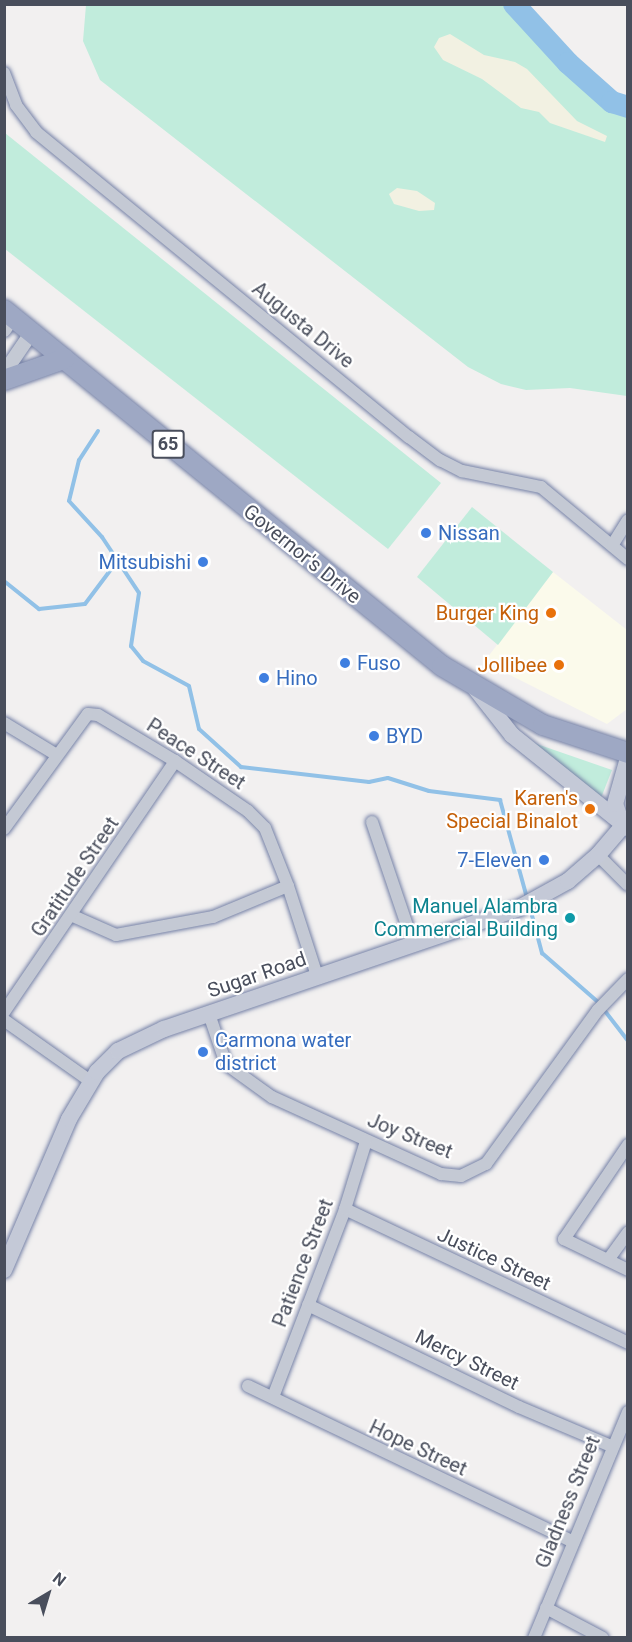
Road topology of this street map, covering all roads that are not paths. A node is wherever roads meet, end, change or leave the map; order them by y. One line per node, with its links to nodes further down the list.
1 (4, 73): 8 (street, Augusta Drive)
2 (7, 319): 3 (highway, Governor's Drive / 65)
3 (32, 332): 4 (highway, Governor's Drive / 65); 5 (street)
4 (64, 359): 6 (highway); 9 (highway, Governor's Drive / 65)
5 (4, 373)
6 (4, 380)
7 (627, 520): 8 (street)
8 (622, 551)
9 (475, 688): 11 (highway, Governor's Drive / 65); 16 (main road, 65)
10 (4, 723): 12 (street)
11 (627, 753)
12 (55, 754): 14 (street, Peace Street); 17 (street, Peace Street)
13 (627, 758): 16 (main road)
14 (175, 761): 19 (street, Peace Street); 21 (street, Gratitude Street)
15 (372, 822): 22 (street)
16 (626, 824): 18 (main road, Sugar Road)
17 (4, 829)
18 (598, 855): 20 (street); 22 (main road, Sugar Road)
19 (288, 885): 21 (street); 23 (street, Peace Street)
20 (627, 885)
21 (73, 916): 25 (street, Gratitude Street)
22 (413, 943): 23 (main road, Sugar Road)
23 (317, 976): 26 (main road, Sugar Road)
24 (627, 979): 29 (street, Joy Street)
25 (4, 1012)
26 (209, 1014): 28 (main road, Sugar Road); 29 (street, Joy Street)
27 (4, 1020): 28 (street)
28 (90, 1081): 34 (main road, Sugar Road)
29 (366, 1141): 31 (street, Patience Street)
30 (627, 1145): 33 (street)
31 (345, 1209): 36 (street, Patience Street); 37 (street, Justice Street)
32 (627, 1232): 33 (street)
33 (608, 1260): 35 (street)
34 (4, 1270)
35 (627, 1270)
36 (308, 1305): 39 (street, Patience Street); 41 (street, Mercy Street)
37 (627, 1343)
38 (248, 1386): 39 (street, Hope Street)
39 (273, 1397): 42 (street, Hope Street)
40 (627, 1412): 41 (street, Gladness Street)
41 (611, 1446): 42 (street, Gladness Street)
42 (573, 1542): 43 (street, Gladness Street)
43 (546, 1608): 44 (street, Gladness Street); 45 (street)
44 (534, 1638)
45 (603, 1638)

